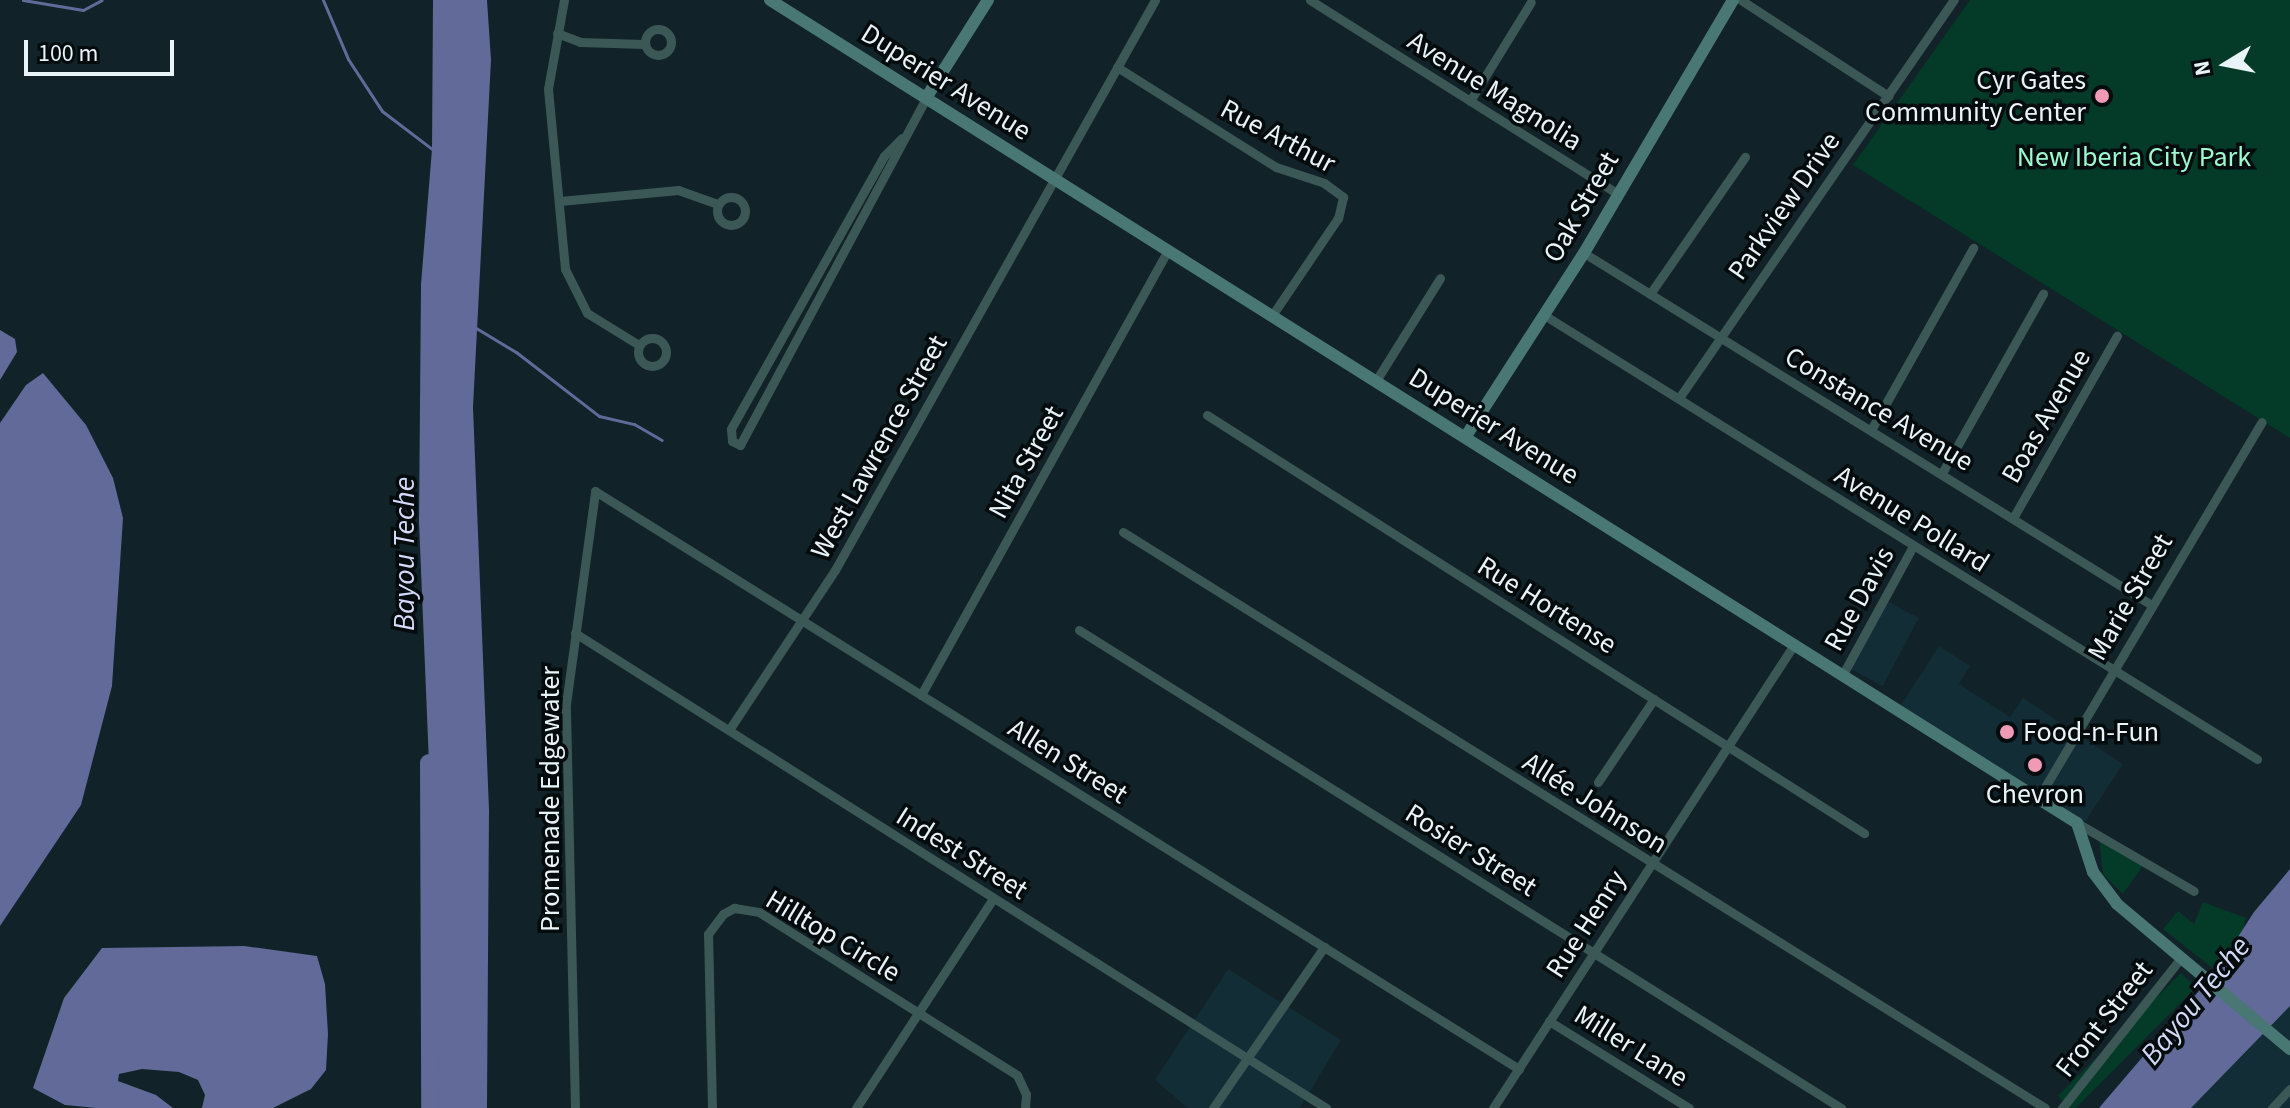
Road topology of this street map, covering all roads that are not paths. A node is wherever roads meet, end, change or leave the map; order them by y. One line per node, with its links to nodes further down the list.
1 (564, 0): 10 (street)
2 (770, 0): 14 (main road, Duperier Avenue)
3 (988, 0): 14 (main road)
4 (1155, 0): 12 (street, West Lawrence Street)
5 (1310, 0): 15 (street, Avenue Magnolia)
6 (1733, 0): 18 (main road, Oak Street)
7 (1741, 0): 13 (street)
8 (1954, 0): 13 (street, Parkview Drive)
9 (1531, 2): 15 (street)
10 (557, 33): 11 (street); 19 (street)
11 (644, 44)
12 (1117, 67): 17 (street, West Lawrence Street); 27 (street, Rue Arthur)
13 (1888, 96): 30 (street, Parkview Drive)
14 (926, 98): 17 (main road, Duperier Avenue); 33 (street)
15 (1470, 101): 18 (street, Avenue Magnolia)
16 (1745, 157): 25 (street)
17 (1055, 177): 22 (main road, Duperier Avenue); 45 (street, West Lawrence Street)
18 (1616, 193): 23 (main road, Oak Street)
19 (560, 201): 20 (street); 31 (street)
20 (718, 204)
21 (1973, 248): 37 (street)
22 (1168, 250): 27 (main road, Duperier Avenue); 51 (street, Nita Street)
23 (1584, 253): 25 (street, Constance Avenue); 28 (main road, Oak Street)
24 (1440, 278): 32 (street)
25 (1650, 294): 30 (street, Constance Avenue)
26 (2043, 294): 39 (street)
27 (1273, 314): 32 (main road, Duperier Avenue)
28 (1544, 315): 34 (street, Avenue Pollard); 38 (main road, Oak Street)
29 (2117, 336): 41 (street, Boas Avenue)
30 (1719, 339): 34 (street, Parkview Drive); 37 (street, Constance Avenue)
31 (639, 345)
32 (1377, 379): 38 (main road, Duperier Avenue)
33 (762, 387): 33 (street)
34 (1679, 398): 43 (street, Avenue Pollard)
35 (1207, 415): 52 (street, Rue Hortense)
36 (2262, 422): 44 (street, Marie Street)
37 (1871, 430): 39 (street, Constance Avenue)
38 (1466, 436): 48 (main road, Duperier Avenue)
39 (1942, 473): 41 (street, Constance Avenue)
40 (595, 491): 45 (street, Allen Street); 47 (street, Promenade Edgewater)
41 (2013, 518): 44 (street, Constance Avenue)
42 (1123, 532): 60 (street, Allée Johnson)
43 (1913, 546): 49 (street, Avenue Pollard); 50 (street, Rue Davis)
44 (2150, 604): 49 (street, Marie Street)
45 (802, 621): 51 (street, Allen Street); 53 (street, West Lawrence Street)
46 (1079, 630): 64 (street, Rosier Street)
47 (575, 633): 53 (street, Indest Street); 72 (street, Promenade Edgewater)
48 (1795, 643): 50 (main road, Duperier Avenue); 54 (street, Rue Henry)
49 (2112, 670): 55 (street, Avenue Pollard); 57 (street, Marie Street)
50 (1843, 674): 57 (main road, Duperier Avenue)
51 (921, 695): 63 (street, Allen Street)
52 (1654, 699): 54 (street, Rue Hortense); 56 (street)
53 (729, 730): 62 (street, Indest Street)
54 (1728, 746): 59 (street, Rue Hortense); 60 (street, Rue Henry)
55 (2257, 759)
56 (1598, 782)
57 (2039, 797): 58 (main road, Duperier Avenue)
58 (2077, 823): 61 (street, Duperier Avenue); 65 (main road)
59 (1864, 833)
60 (1651, 865): 64 (street, Rue Henry); 81 (street, Allée Johnson)
61 (2194, 891)
62 (993, 899): 66 (street); 69 (street, Indest Street)
63 (1324, 947): 69 (street); 70 (street, Allen Street)
64 (1593, 954): 67 (street, Rue Henry); 80 (street, Rosier Street)
65 (2181, 958): 68 (main road); 82 (street, Front Street)
66 (917, 1013): 73 (street, Hilltop Circle); 74 (street); 75 (street, Hilltop Circle)
67 (1549, 1021): 70 (street, Rue Henry); 79 (street, Miller Lane)
68 (2290, 1049)
69 (1251, 1059): 76 (street); 77 (street, Indest Street)
70 (1519, 1069): 78 (street, Rue Henry)
71 (2290, 1089): 83 (street)
72 (575, 1108)
73 (712, 1108)
74 (856, 1108)
75 (1025, 1108)
76 (1213, 1108)
77 (1326, 1108)
78 (1493, 1108)
79 (1689, 1108)
80 (1841, 1108)
81 (2045, 1108)
82 (2062, 1108)
83 (2272, 1108)

